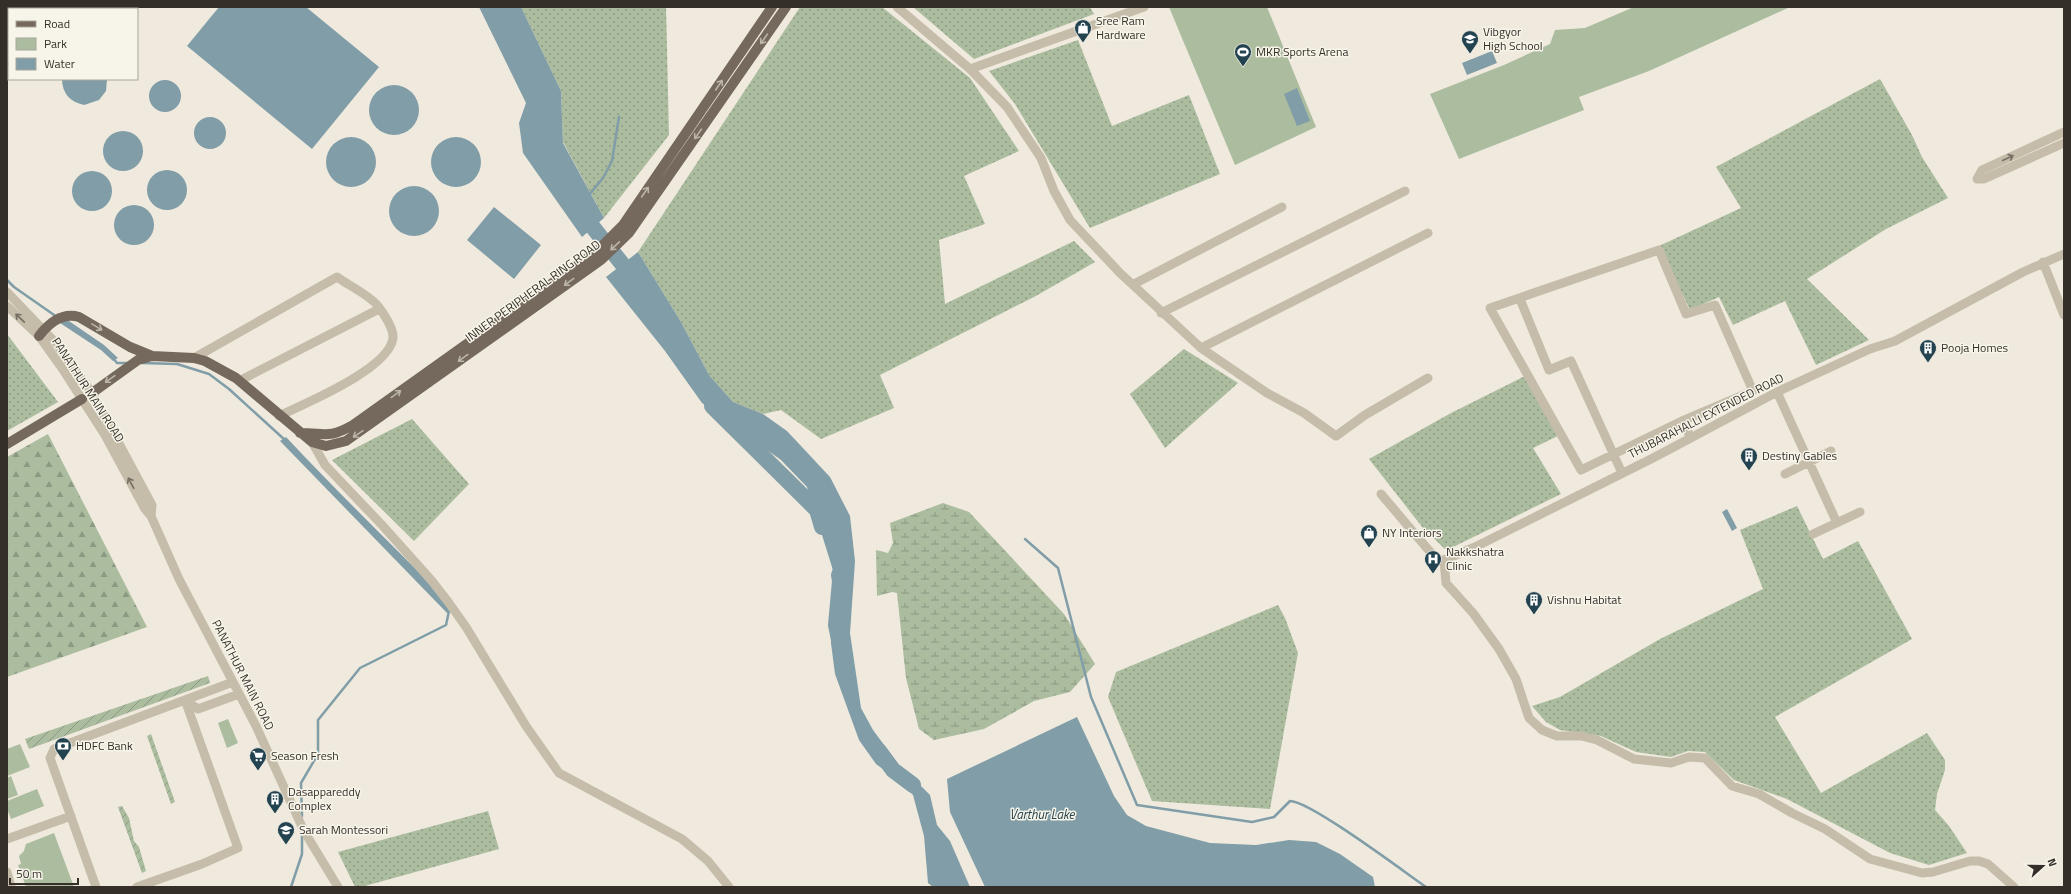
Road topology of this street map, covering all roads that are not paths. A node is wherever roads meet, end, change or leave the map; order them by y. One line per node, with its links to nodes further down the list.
1 (772, 7): 13 (main road, INNER PERIPHERAL RING ROAD, one-way to 1)
2 (786, 7): 13 (main road, INNER PERIPHERAL RING ROAD, one-way to 13)
3 (897, 7): 5 (street)
4 (1144, 7): 5 (street)
5 (970, 69): 15 (street)
6 (2064, 132): 7 (street)
7 (2052, 137): 8 (street); 8 (street, one-way to 7)
8 (2060, 144)
9 (1405, 191): 20 (street)
10 (1282, 207): 15 (street)
11 (1428, 233): 23 (street)
12 (2064, 254): 14 (street, THUBARAHALLI EXTENDED ROAD)
13 (598, 256): 33 (main road, INNER PERIPHERAL RING ROAD, one-way to 13); 35 (main road, INNER PERIPHERAL RING ROAD, one-way to 35)
14 (2043, 262): 21 (street); 28 (street, THUBARAHALLI EXTENDED ROAD)
15 (1134, 284): 20 (street)
16 (7, 292): 22 (street, PANATHUR MAIN ROAD)
17 (1520, 299): 32 (street); 38 (street); 38 (street)
18 (7, 306): 22 (street, PANATHUR MAIN ROAD, one-way to 18)
19 (379, 309): 25 (street); 27 (street); 31 (street)
20 (1161, 313): 23 (street)
21 (2064, 316)
22 (41, 333): 24 (main road, INNER PERIPHERAL RING ROAD, one-way to 24); 29 (street, PANATHUR MAIN ROAD); 30 (street, PANATHUR MAIN ROAD)
23 (1201, 348): 26 (street)
24 (152, 356): 25 (main road, INNER PERIPHERAL RING ROAD); 29 (main road, INNER PERIPHERAL RING ROAD, one-way to 29)
25 (194, 358): 27 (main road, INNER PERIPHERAL RING ROAD)
26 (1428, 378)
27 (239, 381): 31 (main road, INNER PERIPHERAL RING ROAD)
28 (1777, 392): 34 (street, THUBARAHALLI EXTENDED ROAD); 39 (street)
29 (92, 393): 44 (street, PANATHUR MAIN ROAD)
30 (82, 399): 36 (main road); 44 (street, PANATHUR MAIN ROAD, one-way to 30)
31 (279, 416): 33 (main road, INNER PERIPHERAL RING ROAD)
32 (1685, 420): 34 (street); 38 (street)
33 (300, 433): 35 (main road, INNER PERIPHERAL RING ROAD)
34 (1693, 436): 40 (street, THUBARAHALLI EXTENDED ROAD)
35 (312, 442): 58 (street)
36 (7, 444)
37 (1831, 451): 39 (street)
38 (1613, 454): 40 (street)
39 (1809, 462): 41 (street); 45 (street)
40 (1622, 473): 47 (street, THUBARAHALLI EXTENDED ROAD)
41 (1785, 474)
42 (1381, 494): 47 (street)
43 (1860, 512): 45 (street)
44 (151, 516): 48 (street, PANATHUR MAIN ROAD)
45 (1837, 523): 46 (street)
46 (1813, 534)
47 (1444, 560): 59 (street)
48 (233, 682): 49 (street, PANATHUR MAIN ROAD); 50 (street)
49 (239, 694): 50 (street); 57 (street, PANATHUR MAIN ROAD)
50 (185, 700): 51 (street); 56 (street)
51 (71, 816): 52 (street); 55 (street)
52 (7, 839)
53 (7, 872): 54 (street)
54 (11, 887)
55 (96, 887)
56 (137, 887)
57 (338, 887)
58 (729, 887)
59 (2014, 887)

